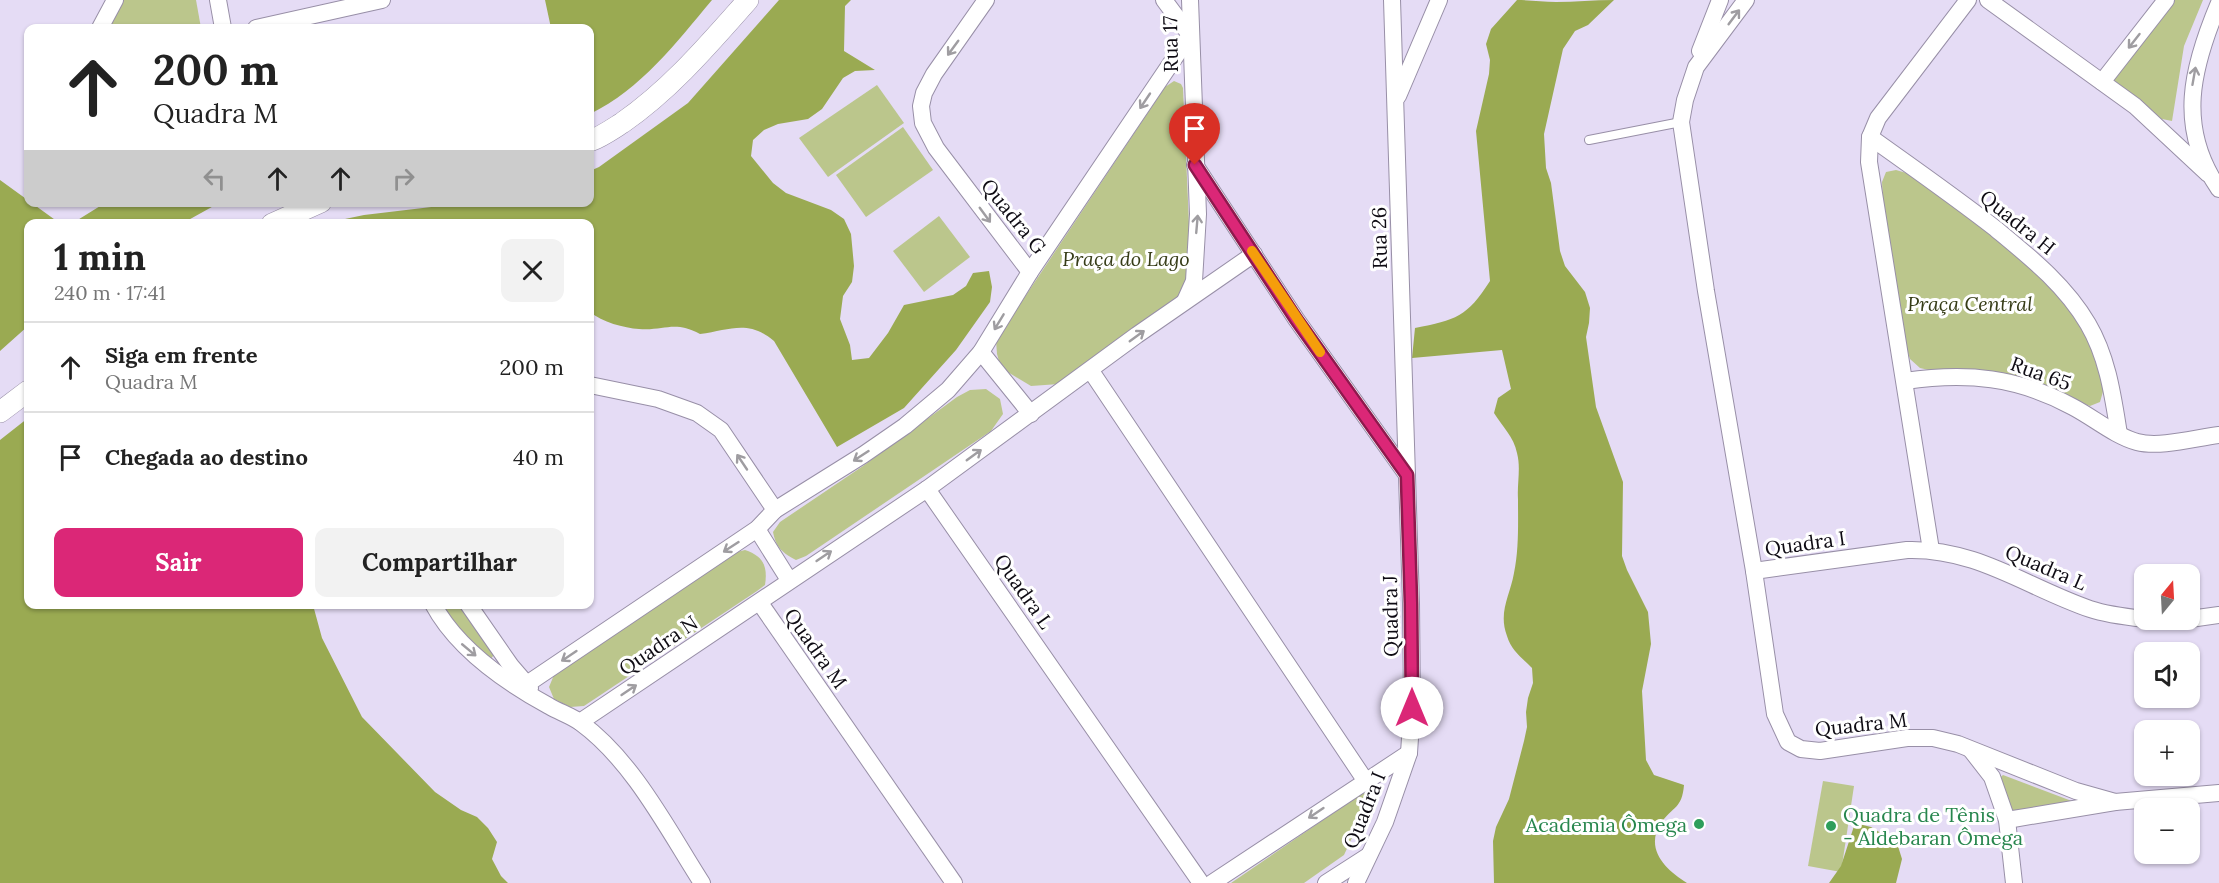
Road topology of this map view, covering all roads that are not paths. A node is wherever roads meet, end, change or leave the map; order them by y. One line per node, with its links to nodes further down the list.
1 (115, 0): 16 (street)
2 (218, 0): 17 (street)
3 (382, 0): 18 (street)
4 (748, 0): 27 (street)
5 (986, 0): 35 (street, Quadra G, one-way to 35)
6 (1164, 0): 19 (street)
7 (1190, 0): 19 (street, Rua 17)
8 (1392, 0): 22 (street, Rua 26)
9 (1439, 0): 22 (street)
10 (1720, 0): 20 (street)
11 (1746, 0): 20 (street, Quadra I, one-way to 11)
12 (1968, 0): 26 (street)
13 (1988, 0): 21 (street)
14 (2166, 0): 21 (street, one-way to 21)
15 (2219, 3): 23 (street, one-way to 15)
16 (102, 24)
17 (222, 24)
18 (274, 24)
19 (1190, 35): 29 (street, Rua 17); 35 (street, Quadra G, one-way to 35)
20 (1696, 67): 25 (street, Quadra I)
21 (2102, 82): 24 (street)
22 (1397, 99): 46 (street, Rua 26)
23 (2191, 112): 24 (street); 30 (street)
24 (2151, 120): 30 (street)
25 (1682, 122): 28 (lane); 51 (street, Quadra I)
26 (1870, 136): 39 (street); 44 (street, Quadra H)
27 (594, 140)
28 (1589, 140)
29 (1195, 165): 34 (street); 36 (street, Rua 17, one-way to 29)
30 (2208, 174): 31 (street)
31 (2219, 189)
32 (310, 207): 33 (street)
33 (283, 219)
34 (1254, 254): 36 (street); 46 (street)
35 (1030, 272): 37 (street, one-way to 37)
36 (1185, 302): 38 (street, one-way to 36)
37 (981, 352): 43 (street); 48 (street, one-way to 48)
38 (1091, 371): 43 (street); 64 (street)
39 (1905, 381): 44 (street, Rua 65); 50 (street)
40 (597, 386): 48 (street, one-way to 40)
41 (24, 394): 42 (street)
42 (0, 412)
43 (1031, 414): 47 (street, one-way to 43)
44 (2119, 434): 45 (street)
45 (2219, 435)
46 (1407, 475): 63 (street, Quadra J)
47 (927, 489): 52 (street, Quadra M, one-way to 47); 71 (street, Quadra L)
48 (775, 510): 49 (street)
49 (758, 530): 52 (street); 59 (street, one-way to 59)
50 (1931, 550): 51 (street, Quadra I); 57 (street, Quadra L)
51 (1754, 571): 62 (street, Quadra M)
52 (789, 580): 53 (street, Quadra M)
53 (760, 603): 61 (street, Quadra N, one-way to 53); 70 (street, Quadra M)
54 (436, 609): 60 (street, one-way to 60)
55 (471, 609): 59 (street)
56 (2219, 615): 58 (street)
57 (2134, 618)
58 (2200, 618)
59 (527, 684): 60 (street)
60 (548, 706): 61 (street)
61 (580, 722): 69 (street)
62 (1971, 749): 66 (street, Quadra M); 67 (street)
63 (1409, 753): 64 (street); 68 (street, Quadra I)
64 (1365, 780): 72 (street, one-way to 72)
65 (2219, 793): 66 (street, Quadra M)
66 (2115, 802): 67 (street, Quadra M)
67 (2007, 820): 75 (street)
68 (1369, 855): 73 (street); 74 (street, Quadra I)
69 (702, 883)
70 (954, 883)
71 (1201, 883)
72 (1212, 883)
73 (1326, 883)
74 (1356, 883)
75 (2014, 883)

